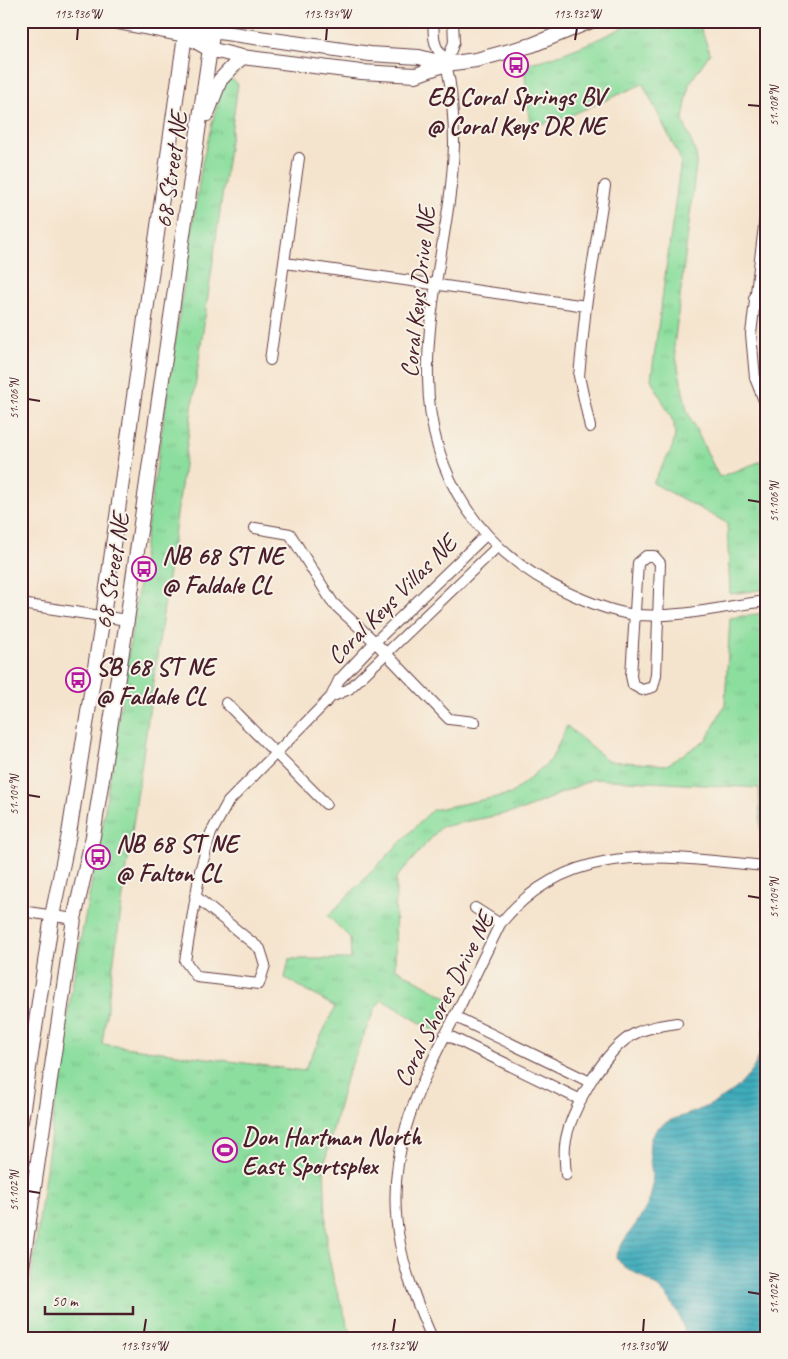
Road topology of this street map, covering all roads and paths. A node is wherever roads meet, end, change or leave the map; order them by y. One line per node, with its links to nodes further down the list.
1 (112, 21): 6 (main road)
2 (433, 21): 9 (street)
3 (453, 21): 9 (street)
4 (591, 21): 9 (main road)
5 (213, 26): 6 (main road); 7 (main road, 68 Street NE); 9 (main road)
6 (186, 28): 7 (main road); 28 (main road, 68 Street NE)
7 (209, 49): 8 (main road); 10 (main road, 68 Street NE)
8 (242, 56): 9 (main road); 10 (main road)
9 (446, 64): 15 (street, Coral Keys Drive NE)
10 (199, 138): 30 (main road, 68 Street NE)
11 (299, 158): 14 (street)
12 (605, 186): 18 (street)
13 (767, 201): 16 (street)
14 (285, 263): 15 (street); 19 (street)
15 (436, 286): 18 (street); 23 (street, Coral Keys Drive NE)
16 (754, 298): 17 (street); 20 (street)
17 (767, 298)
18 (586, 306): 21 (street)
19 (270, 360)
20 (767, 408)
21 (590, 427)
22 (255, 528): 31 (street)
23 (486, 535): 24 (street, Coral Keys Drive NE); 31 (street, Coral Keys Villas NE)
24 (497, 547): 27 (street, Coral Keys Drive NE); 31 (street, Coral Keys Villas NE)
25 (767, 601): 29 (street, Coral Keys Drive NE)
26 (21, 604): 28 (street)
27 (634, 615): 29 (street, Coral Keys Drive NE); 29 (street); 29 (street)
28 (103, 616): 30 (street); 41 (main road, 68 Street NE)
29 (659, 616)
30 (127, 620): 42 (main road, 68 Street NE)
31 (381, 648): 32 (street, Coral Keys Villas NE); 32 (street, Coral Keys Villas NE); 34 (street)
32 (331, 697): 35 (street, Coral Keys Villas NE)
33 (226, 703): 35 (street)
34 (475, 722)
35 (276, 751): 36 (street); 38 (street, Coral Keys Villas NE)
36 (326, 804)
37 (767, 866): 43 (street, Coral Shores Drive NE)
38 (195, 896): 38 (street, Coral Keys Villas NE)
39 (475, 908): 43 (street)
40 (21, 911): 41 (street)
41 (52, 916): 42 (street); 49 (main road, 68 Street NE)
42 (74, 920): 51 (main road, 68 Street NE)
43 (500, 924): 44 (street, Coral Shores Drive NE)
44 (454, 1016): 46 (street, Coral Shores Drive NE); 47 (street)
45 (677, 1023): 47 (street)
46 (445, 1034): 48 (street); 52 (street, Coral Shores Drive NE)
47 (590, 1082): 48 (street)
48 (581, 1100): 50 (street)
49 (21, 1121)
50 (566, 1175)
51 (21, 1274)
52 (432, 1338)

